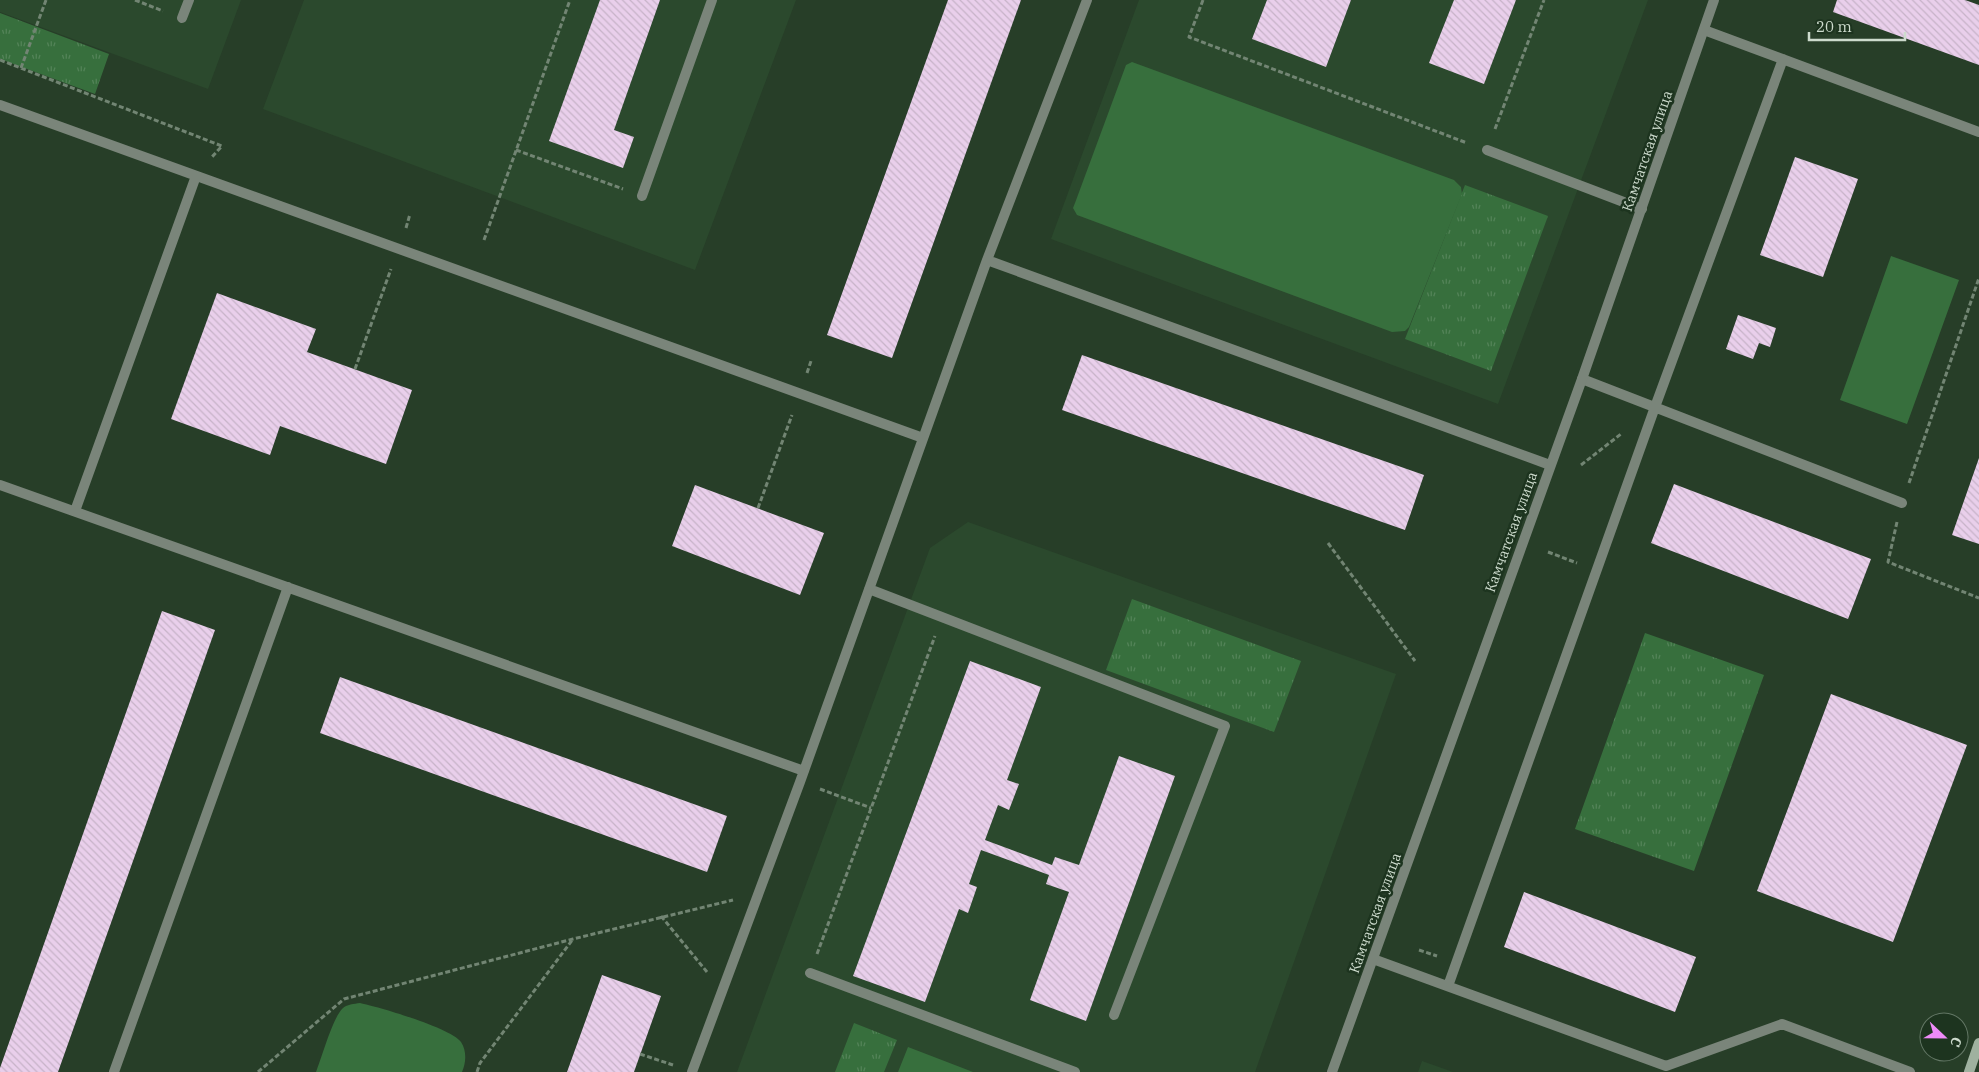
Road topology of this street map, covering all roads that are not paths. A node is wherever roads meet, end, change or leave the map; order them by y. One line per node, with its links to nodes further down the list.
1 (189, 0): 5 (street)
2 (712, 0): 12 (street)
3 (1087, 0): 14 (street)
4 (1714, 0): 6 (street, Камчатская улица)
5 (182, 18)
6 (1704, 30): 7 (street); 13 (street, Камчатская улица)
7 (1782, 59): 9 (street); 16 (street)
8 (0, 105): 11 (street)
9 (1979, 132)
10 (1486, 150): 13 (street)
11 (196, 176): 17 (street); 21 (street)
12 (642, 196)
13 (1642, 209): 15 (street, Камчатская улица)
14 (987, 260): 17 (street); 18 (street)
15 (1582, 380): 16 (street); 18 (street, Камчатская улица)
16 (1655, 407): 20 (street); 27 (street)
17 (922, 438): 23 (street)
18 (1550, 464): 25 (street, Камчатская улица)
19 (0, 485): 21 (street)
20 (1902, 503)
21 (75, 511): 22 (street)
22 (288, 587): 24 (street); 31 (street)
23 (869, 589): 24 (street); 28 (street)
24 (804, 771): 32 (street)
25 (1373, 958): 27 (street); 34 (street, Камчатская улица)
26 (810, 973): 33 (street)
27 (1448, 986): 30 (street)
28 (1114, 1015)
29 (1979, 1043): 36 (street)
30 (1884, 1068): 35 (street)
31 (114, 1072)
32 (692, 1072)
33 (1075, 1072)
34 (1332, 1072)
35 (1910, 1072)
36 (1969, 1072)

